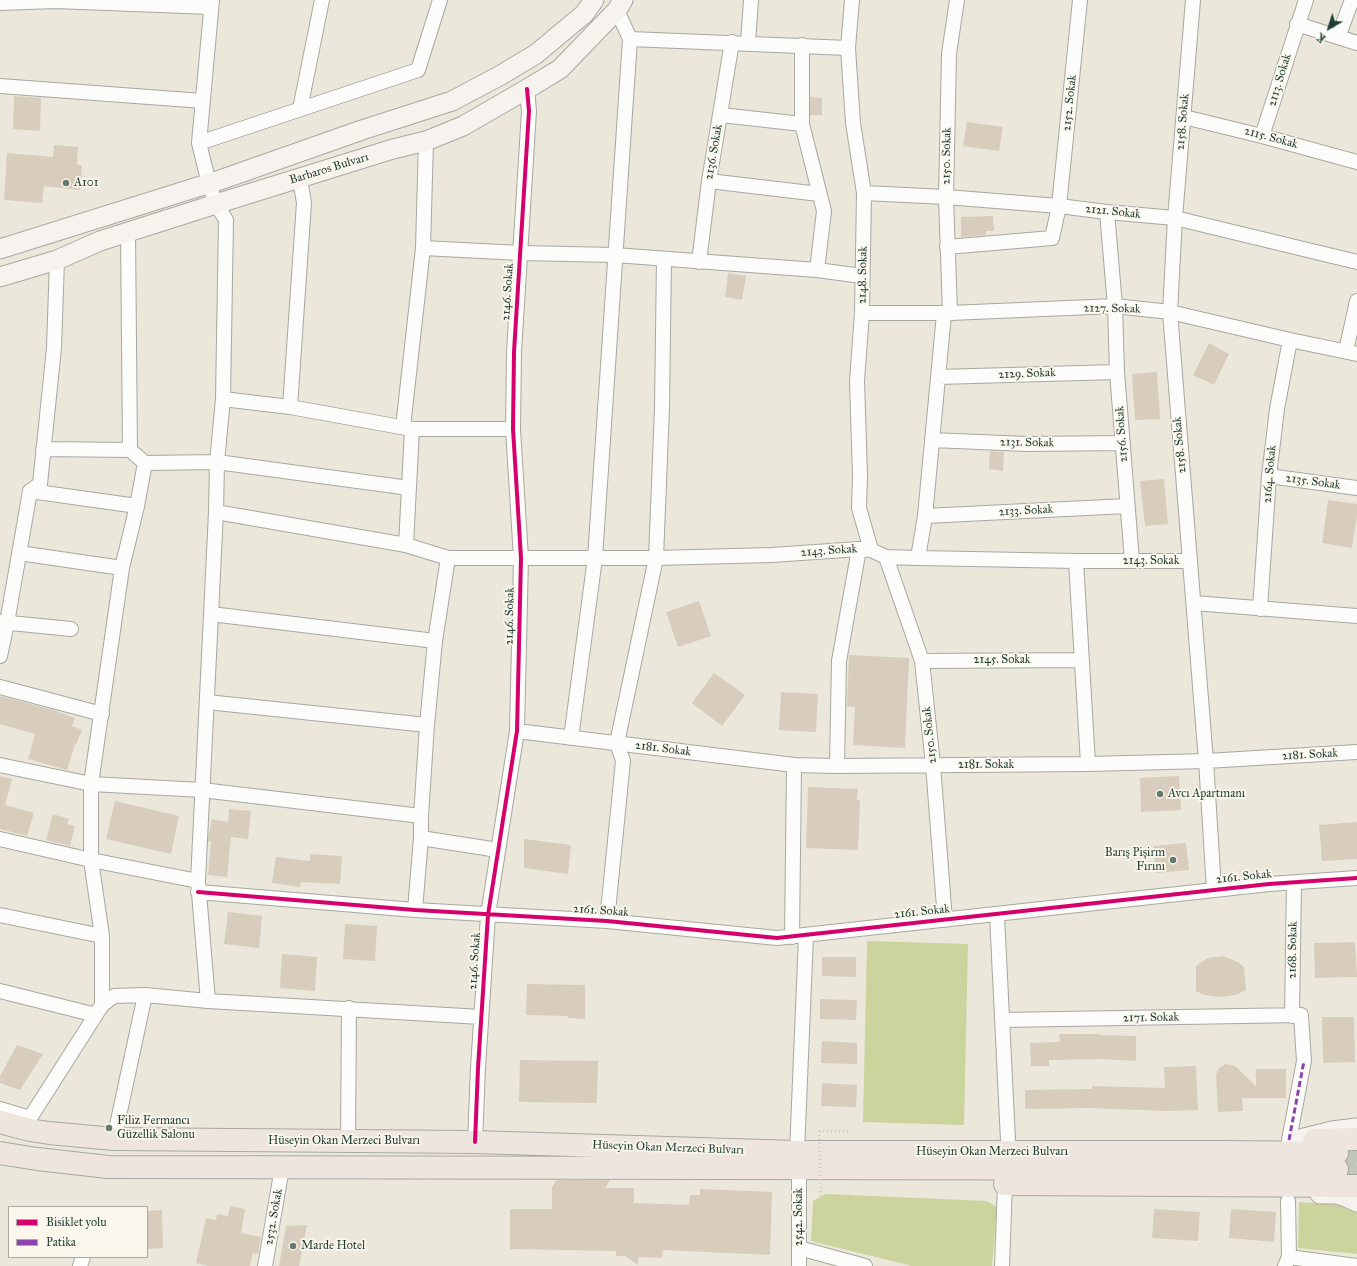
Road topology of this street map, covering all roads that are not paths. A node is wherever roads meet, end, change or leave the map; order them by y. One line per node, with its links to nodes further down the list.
1 (322, 0): 25 (street)
2 (440, 0): 25 (street)
3 (594, 0): 35 (street, Barbaros Bulvarı)
4 (751, 0): 18 (street)
5 (852, 0): 21 (street, 2148. Sokak)
6 (957, 0): 38 (street, 2150. Sokak)
7 (1080, 0): 40 (street, 2152. Sokak)
8 (1193, 0): 27 (street, 2158. Sokak)
9 (1306, 0): 14 (street, 2113. Sokak)
10 (1352, 0): 15 (street)
11 (0, 3): 12 (street)
12 (212, 3): 24 (street)
13 (620, 5): 16 (street); 23 (street, Barbaros Bulvarı)
14 (1297, 24): 15 (street); 29 (street, 2113. Sokak)
15 (1338, 37): 19 (street)
16 (630, 39): 17 (street); 48 (street)
17 (732, 42): 18 (street); 26 (street, 2136. Sokak)
18 (748, 43): 20 (street)
19 (1357, 43)
20 (802, 45): 21 (street); 28 (street)
21 (848, 48): 36 (street, 2148. Sokak)
22 (0, 86): 24 (street)
23 (527, 89): 30 (street, Barbaros Bulvarı); 47 (street, 2146. Sokak)
24 (203, 101): 31 (street)
25 (300, 109): 31 (street)
26 (720, 115): 28 (street); 34 (street, 2136. Sokak)
27 (1184, 117): 29 (street, 2115. Sokak); 42 (street, 2158. Sokak)
28 (802, 124): 37 (street)
29 (1262, 136): 32 (street, 2115. Sokak)
30 (426, 141): 33 (street, Barbaros Bulvarı); 45 (street)
31 (200, 143): 35 (street)
32 (1357, 162)
33 (300, 179): 39 (street, Barbaros Bulvarı); 66 (street)
34 (709, 181): 37 (street); 51 (street, 2136. Sokak)
35 (209, 184): 39 (street); 46 (street, Barbaros Bulvarı)
36 (864, 193): 38 (street, 2121. Sokak); 54 (street, 2148. Sokak)
37 (819, 194): 53 (street)
38 (946, 197): 40 (street, 2121. Sokak); 44 (street, 2150. Sokak)
39 (216, 204): 43 (street, Barbaros Bulvarı); 65 (street)
40 (1060, 206): 41 (street, 2121. Sokak); 44 (street, 2152. Sokak)
41 (1107, 212): 42 (street, 2121. Sokak); 57 (street, 2156. Sokak)
42 (1175, 218): 52 (street, 2121. Sokak); 58 (street, 2158. Sokak)
43 (128, 232): 50 (street, Barbaros Bulvarı); 72 (street)
44 (947, 247): 60 (street, 2150. Sokak)
45 (423, 248): 47 (street); 67 (street)
46 (0, 249)
47 (521, 253): 48 (street); 68 (street, 2146. Sokak)
48 (615, 256): 49 (street); 89 (street)
49 (664, 259): 51 (street); 90 (street)
50 (57, 260): 55 (street, Barbaros Bulvarı); 71 (street)
51 (699, 262): 53 (street)
52 (1357, 262)
53 (817, 270): 54 (street)
54 (862, 276): 59 (street, 2148. Sokak)
55 (0, 277)
56 (1357, 301): 62 (street)
57 (1115, 306): 58 (street, 2127. Sokak); 60 (street, 2127. Sokak); 63 (street, 2156. Sokak)
58 (1170, 312): 61 (street, 2127. Sokak); 94 (street, 2158. Sokak)
59 (862, 313): 60 (street, 2127. Sokak); 84 (street, 2148. Sokak)
60 (947, 313): 64 (street, 2150. Sokak)
61 (1290, 340): 62 (street, 2127. Sokak); 75 (street, 2164. Sokak)
62 (1351, 353)
63 (1117, 372): 64 (street, 2129. Sokak); 70 (street, 2156. Sokak)
64 (938, 377): 69 (street, 2150. Sokak)
65 (223, 399): 66 (street); 73 (street)
66 (290, 408): 67 (street)
67 (408, 428): 68 (street); 76 (street)
68 (513, 429): 88 (street, 2146. Sokak)
69 (932, 440): 70 (street, 2131. Sokak); 82 (street, 2150. Sokak)
70 (1123, 443): 80 (street, 2156. Sokak)
71 (43, 449): 72 (street); 78 (street)
72 (130, 450): 74 (street)
73 (218, 462): 74 (street); 76 (street); 81 (street)
74 (146, 463): 79 (street)
75 (1269, 476): 77 (street, 2135. Sokak); 97 (street, 2164. Sokak)
76 (409, 488): 83 (street)
77 (1357, 488)
78 (30, 491): 79 (street); 85 (street)
79 (137, 506): 95 (street)
80 (1127, 506): 82 (street, 2133. Sokak); 93 (street, 2156. Sokak)
81 (216, 512): 83 (street, 2143. Sokak); 98 (street)
82 (925, 516): 91 (street, 2150. Sokak)
83 (406, 545): 87 (street, 2143. Sokak)
84 (865, 549): 86 (street, 2143. Sokak); 90 (street, 2143. Sokak); 119 (street)
85 (20, 553): 95 (street); 100 (street)
86 (886, 557): 91 (street, 2143. Sokak); 105 (street, 2150. Sokak)
87 (448, 558): 88 (street, 2143. Sokak); 102 (street)
88 (521, 558): 89 (street, 2143. Sokak); 110 (street, 2146. Sokak)
89 (595, 558): 90 (street, 2143. Sokak); 111 (street)
90 (656, 558): 112 (street)
91 (918, 558): 92 (street, 2143. Sokak)
92 (1076, 561): 93 (street, 2143. Sokak); 104 (street)
93 (1132, 561): 94 (street, 2143. Sokak)
94 (1190, 561): 96 (street, 2158. Sokak)
95 (122, 568): 108 (street)
96 (1194, 603): 97 (street); 114 (street, 2158. Sokak)
97 (1260, 609): 99 (street)
98 (211, 614): 102 (street); 107 (street)
99 (1357, 616)
100 (4, 622): 101 (street); 103 (street)
101 (71, 628)
102 (435, 641): 109 (street)
103 (0, 656)
104 (1082, 660): 105 (street, 2145. Sokak); 116 (street)
105 (922, 661): 118 (street, 2150. Sokak)
106 (0, 687): 108 (street)
107 (206, 702): 109 (street); 121 (street)
108 (102, 714): 120 (street)
109 (428, 725): 122 (street)
110 (517, 731): 111 (street, 2181. Sokak); 125 (street, 2146. Sokak)
111 (571, 738): 112 (street, 2181. Sokak)
112 (617, 743): 117 (street, 2181. Sokak); 136 (street)
113 (1357, 752): 114 (street, 2181. Sokak)
114 (1206, 761): 116 (street, 2181. Sokak); 130 (street, 2158. Sokak)
115 (0, 764): 120 (street)
116 (1088, 764): 118 (street, 2181. Sokak)
117 (794, 765): 119 (street, 2181. Sokak); 139 (street)
118 (933, 765): 119 (street, 2181. Sokak); 135 (street, 2150. Sokak)
119 (837, 766)
120 (91, 784): 121 (street); 126 (street)
121 (202, 790): 122 (street); 129 (street)
122 (421, 816): 123 (street)
123 (421, 838): 125 (street); 131 (street)
124 (0, 839): 126 (street, 2161. Sokak)
125 (498, 850): 133 (street, 2146. Sokak)
126 (91, 860): 129 (street, 2161. Sokak); 137 (street)
127 (1357, 878): 128 (street, 2161. Sokak)
128 (1294, 883): 130 (street, 2161. Sokak); 145 (street, 2168. Sokak)
129 (198, 886): 131 (street, 2161. Sokak); 142 (street)
130 (1214, 890): 134 (street, 2161. Sokak)
131 (414, 910): 133 (street, 2161. Sokak)
132 (0, 915): 137 (street)
133 (488, 915): 136 (street, 2161. Sokak); 146 (street, 2146. Sokak)
134 (997, 915): 135 (street, 2161. Sokak); 147 (street)
135 (945, 920): 138 (street, 2161. Sokak)
136 (607, 921): 139 (street, 2161. Sokak)
137 (102, 936): 144 (street)
138 (806, 936): 139 (street, 2161. Sokak); 158 (street, 2542. Sokak)
139 (792, 937)
140 (0, 991): 144 (street)
141 (145, 995): 142 (street); 144 (street); 151 (street)
142 (208, 1001): 143 (street)
143 (350, 1008): 146 (street); 153 (street)
144 (99, 1010): 150 (street)
145 (1296, 1016): 147 (street, 2171. Sokak); 152 (street, 2168. Sokak)
146 (481, 1017): 155 (street, 2146. Sokak)
147 (1002, 1020): 154 (street)
148 (0, 1109): 150 (street)
149 (0, 1122): 150 (main road, Hüseyin Okan Merzeci Bulvarı)
150 (30, 1124): 151 (main road, Hüseyin Okan Merzeci Bulvarı)
151 (114, 1139): 153 (main road, Hüseyin Okan Merzeci Bulvarı)
152 (1292, 1140): 154 (main road); 157 (main road)
153 (348, 1141): 155 (main road, Hüseyin Okan Merzeci Bulvarı)
154 (1008, 1141): 158 (main road)
155 (475, 1142): 158 (main road, Hüseyin Okan Merzeci Bulvarı)
156 (2, 1155): 159 (main road, Hüseyin Okan Merzeci Bulvarı)
157 (1349, 1158): 158 (main road, Hüseyin Okan Merzeci Bulvarı); 161 (main road)
158 (798, 1160): 159 (main road, Hüseyin Okan Merzeci Bulvarı); 160 (main road); 163 (street, 2542. Sokak)
159 (282, 1168): 165 (street, 2532. Sokak)
160 (1005, 1184): 161 (main road); 168 (street)
161 (1282, 1194): 162 (street); 164 (street)
162 (1357, 1202)
163 (799, 1248): 166 (street, 2542. Sokak); 167 (street)
164 (1287, 1261): 169 (street)
165 (265, 1266)
166 (799, 1266)
167 (865, 1266)
168 (1002, 1266)
169 (1357, 1266)

